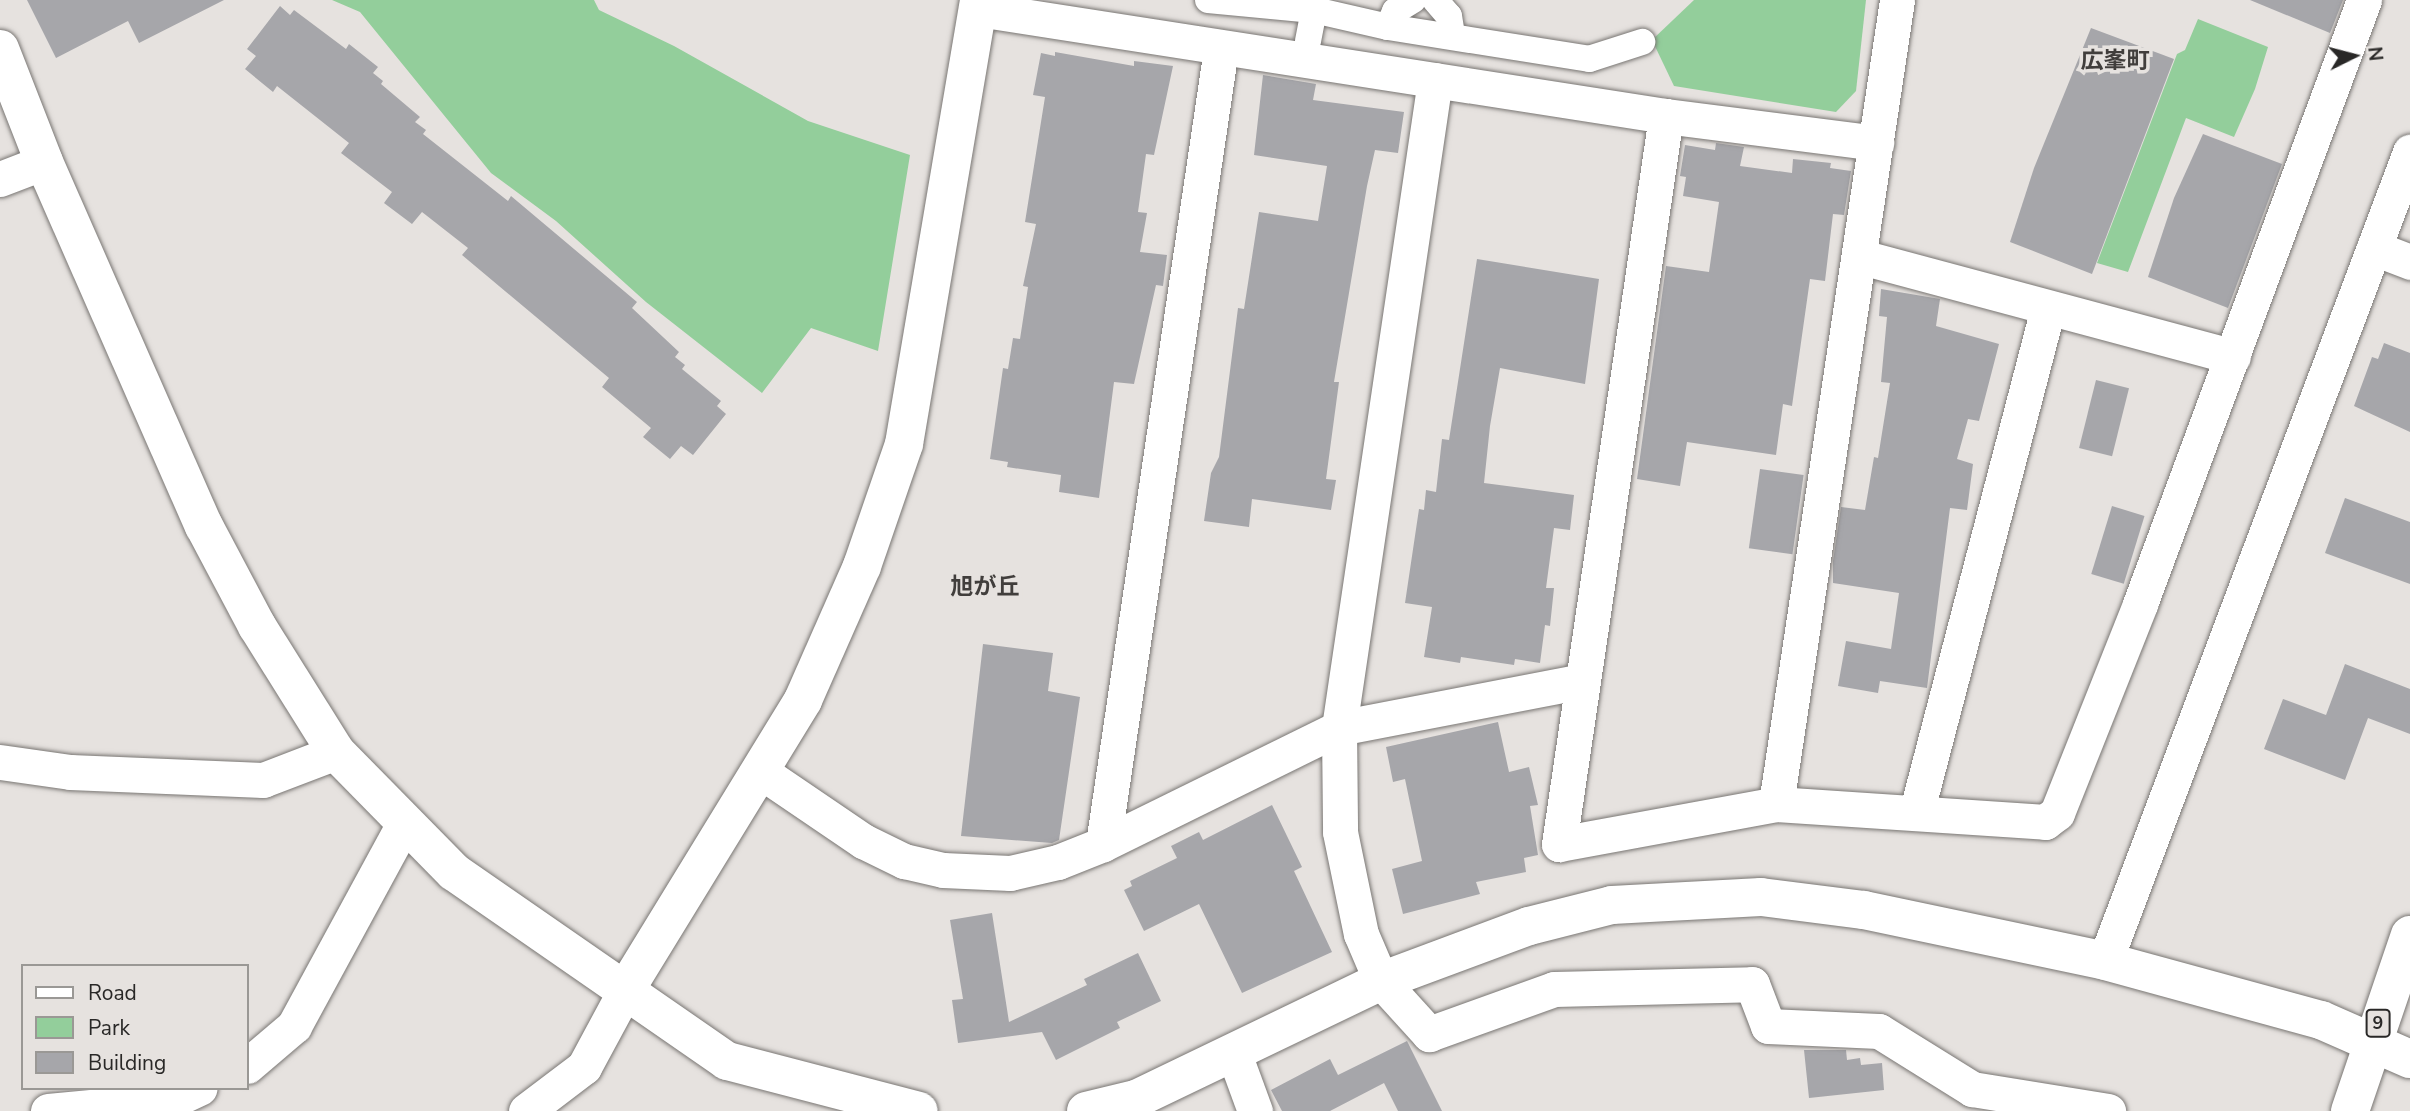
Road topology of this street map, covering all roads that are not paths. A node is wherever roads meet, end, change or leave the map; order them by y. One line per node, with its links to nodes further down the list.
1 (1208, 0): 7 (street)
2 (1413, 0): 8 (street)
3 (1436, 0): 9 (street)
4 (1897, 0): 16 (street)
5 (2364, 0): 24 (street)
6 (978, 5): 13 (street); 29 (main road)
7 (1314, 10): 8 (street); 10 (street)
8 (1388, 27): 9 (street)
9 (1452, 36): 11 (street)
10 (1308, 41)
11 (1642, 42)
12 (0, 49): 18 (main road)
13 (1220, 49): 14 (street); 33 (street)
14 (1435, 80): 15 (street); 26 (street)
15 (1666, 116): 16 (street); 25 (street)
16 (1876, 144): 21 (street)
17 (2410, 152): 20 (street)
18 (44, 162): 19 (street); 27 (main road)
19 (0, 179)
20 (2374, 248): 22 (street); 35 (street)
21 (1861, 257): 23 (street); 30 (street)
22 (2410, 262)
23 (2048, 308): 24 (street); 31 (street)
24 (2233, 357): 31 (street)
25 (1582, 681): 26 (street); 30 (street)
26 (1339, 728): 33 (street); 36 (street)
27 (336, 752): 28 (street); 32 (main road)
28 (0, 762)
29 (760, 771): 33 (street); 37 (main road)
30 (1776, 804): 31 (street)
31 (1917, 810)
32 (403, 825): 37 (main road); 42 (street)
33 (1102, 844)
34 (2410, 935): 39 (main road, 9)
35 (2105, 961): 36 (main road); 39 (main road)
36 (1381, 981): 40 (main road); 50 (street)
37 (626, 989): 44 (main road); 46 (street)
38 (2410, 1034): 39 (main road)
39 (2372, 1039): 41 (main road); 51 (main road, 9)
40 (1233, 1051): 48 (main road); 49 (street)
41 (2410, 1059)
42 (248, 1065)
43 (196, 1090): 45 (street)
44 (846, 1103): 47 (main road)
45 (48, 1111)
46 (526, 1111)
47 (919, 1111)
48 (1086, 1111)
49 (1255, 1111)
50 (2108, 1111)
51 (2350, 1111)

